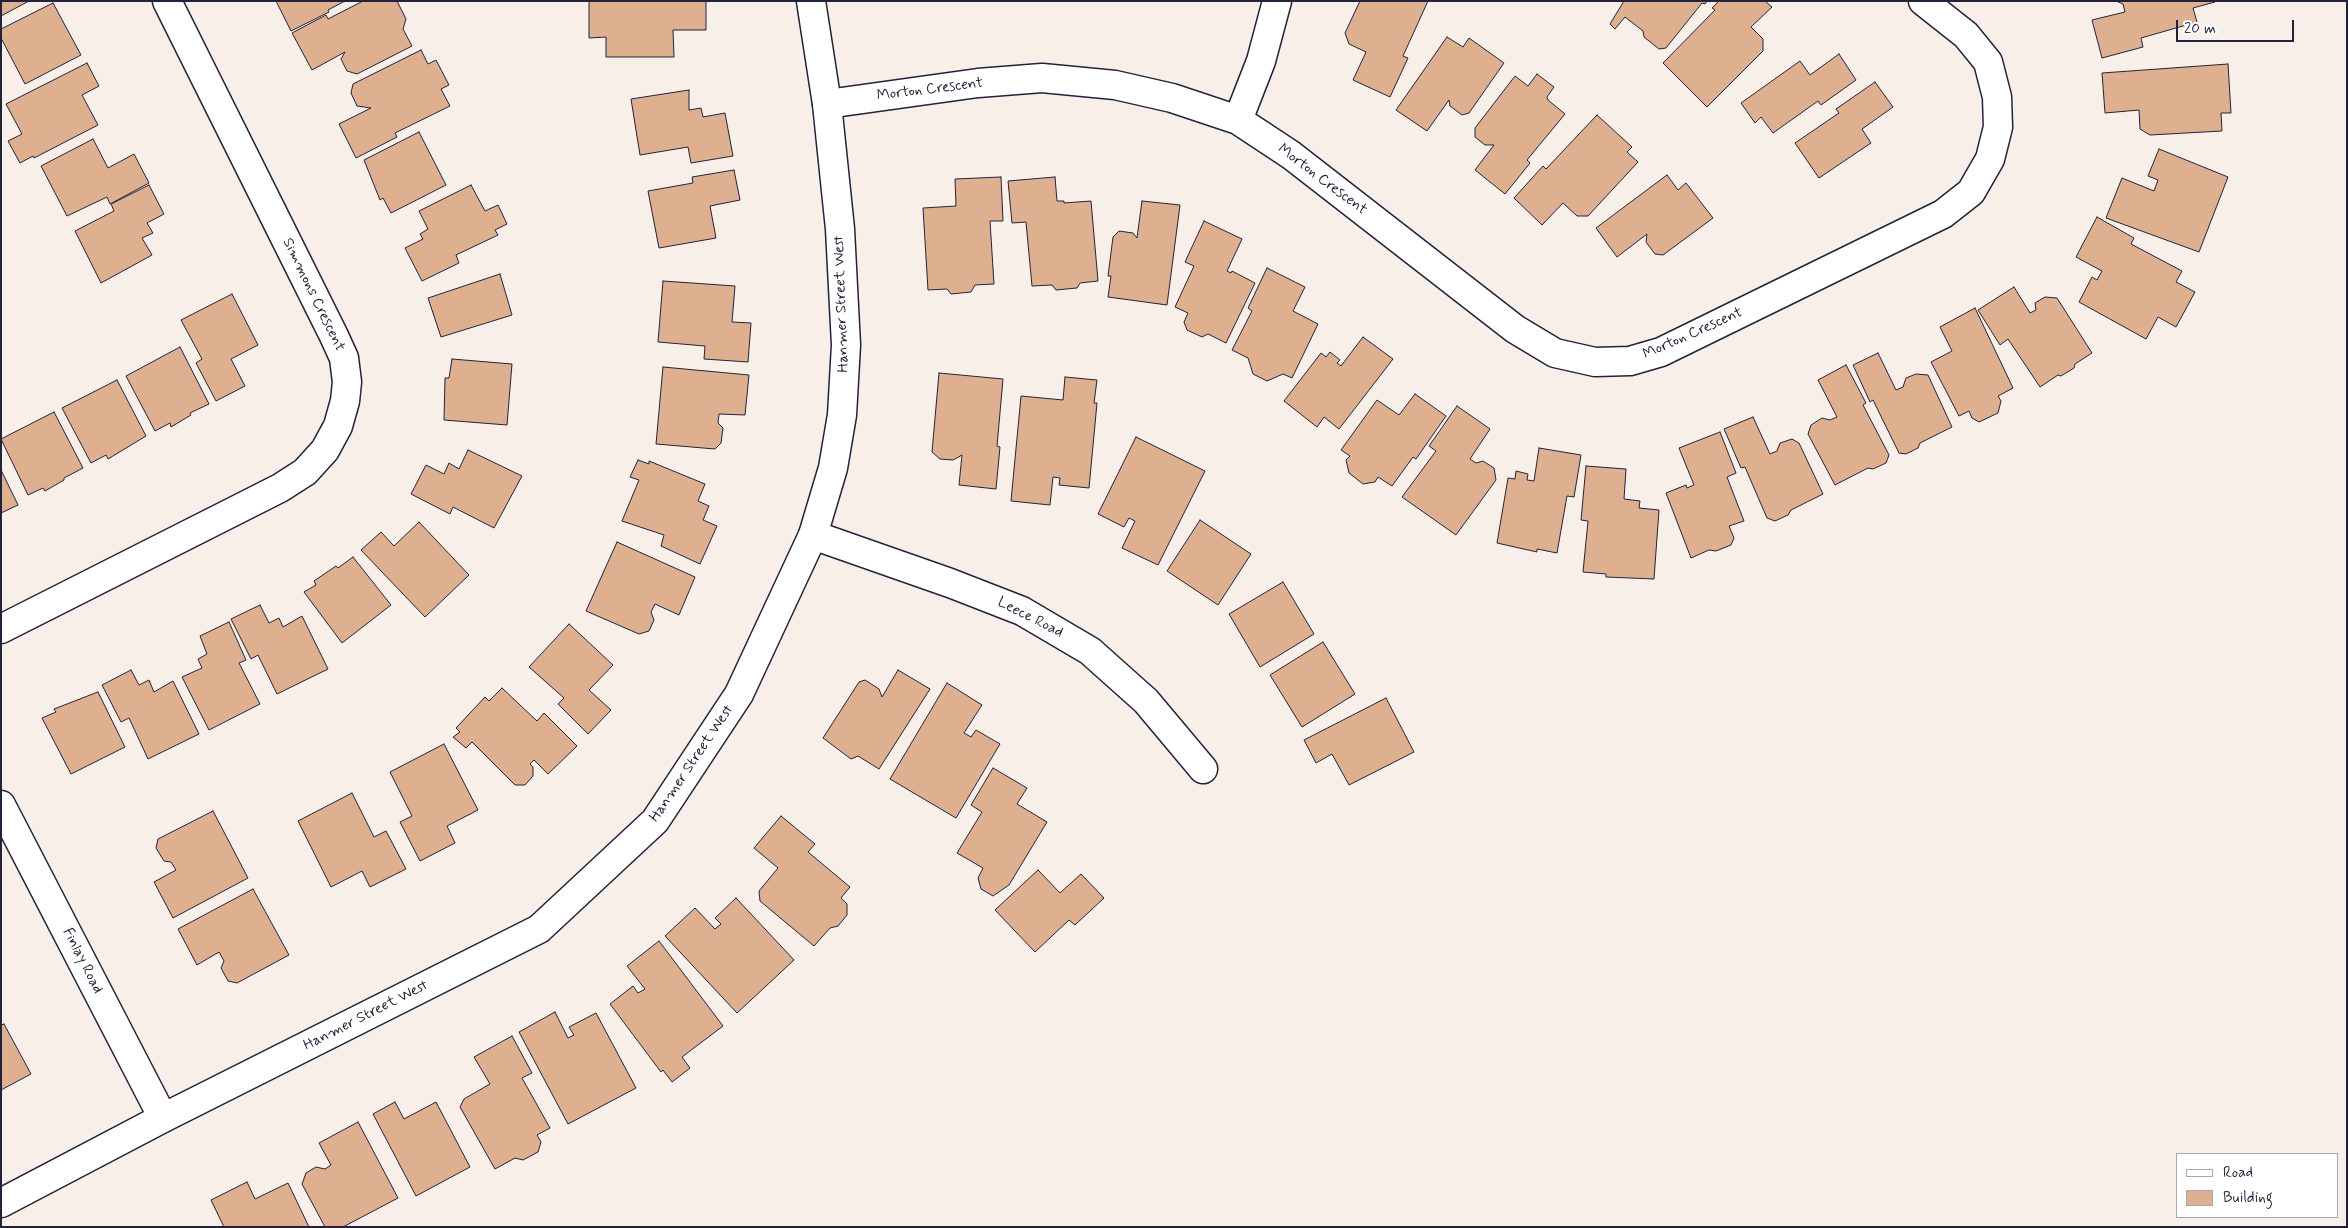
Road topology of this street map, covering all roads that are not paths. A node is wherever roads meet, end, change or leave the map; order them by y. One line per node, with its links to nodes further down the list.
1 (167, 1): 8 (street, Simmons Crescent)
2 (811, 1): 5 (street, Hanmer Street West)
3 (1277, 1): 6 (street)
4 (1923, 1): 6 (street, Morton Crescent)
5 (827, 104): 6 (street, Morton Crescent); 7 (street, Hanmer Street West)
6 (1238, 120)
7 (812, 535): 9 (street, Leece Road); 11 (street, Hanmer Street West)
8 (1, 629)
9 (1203, 769)
10 (1, 804): 11 (street, Finlay Road)
11 (163, 1118): 12 (street, Hanmer Street West)
12 (1, 1203)

